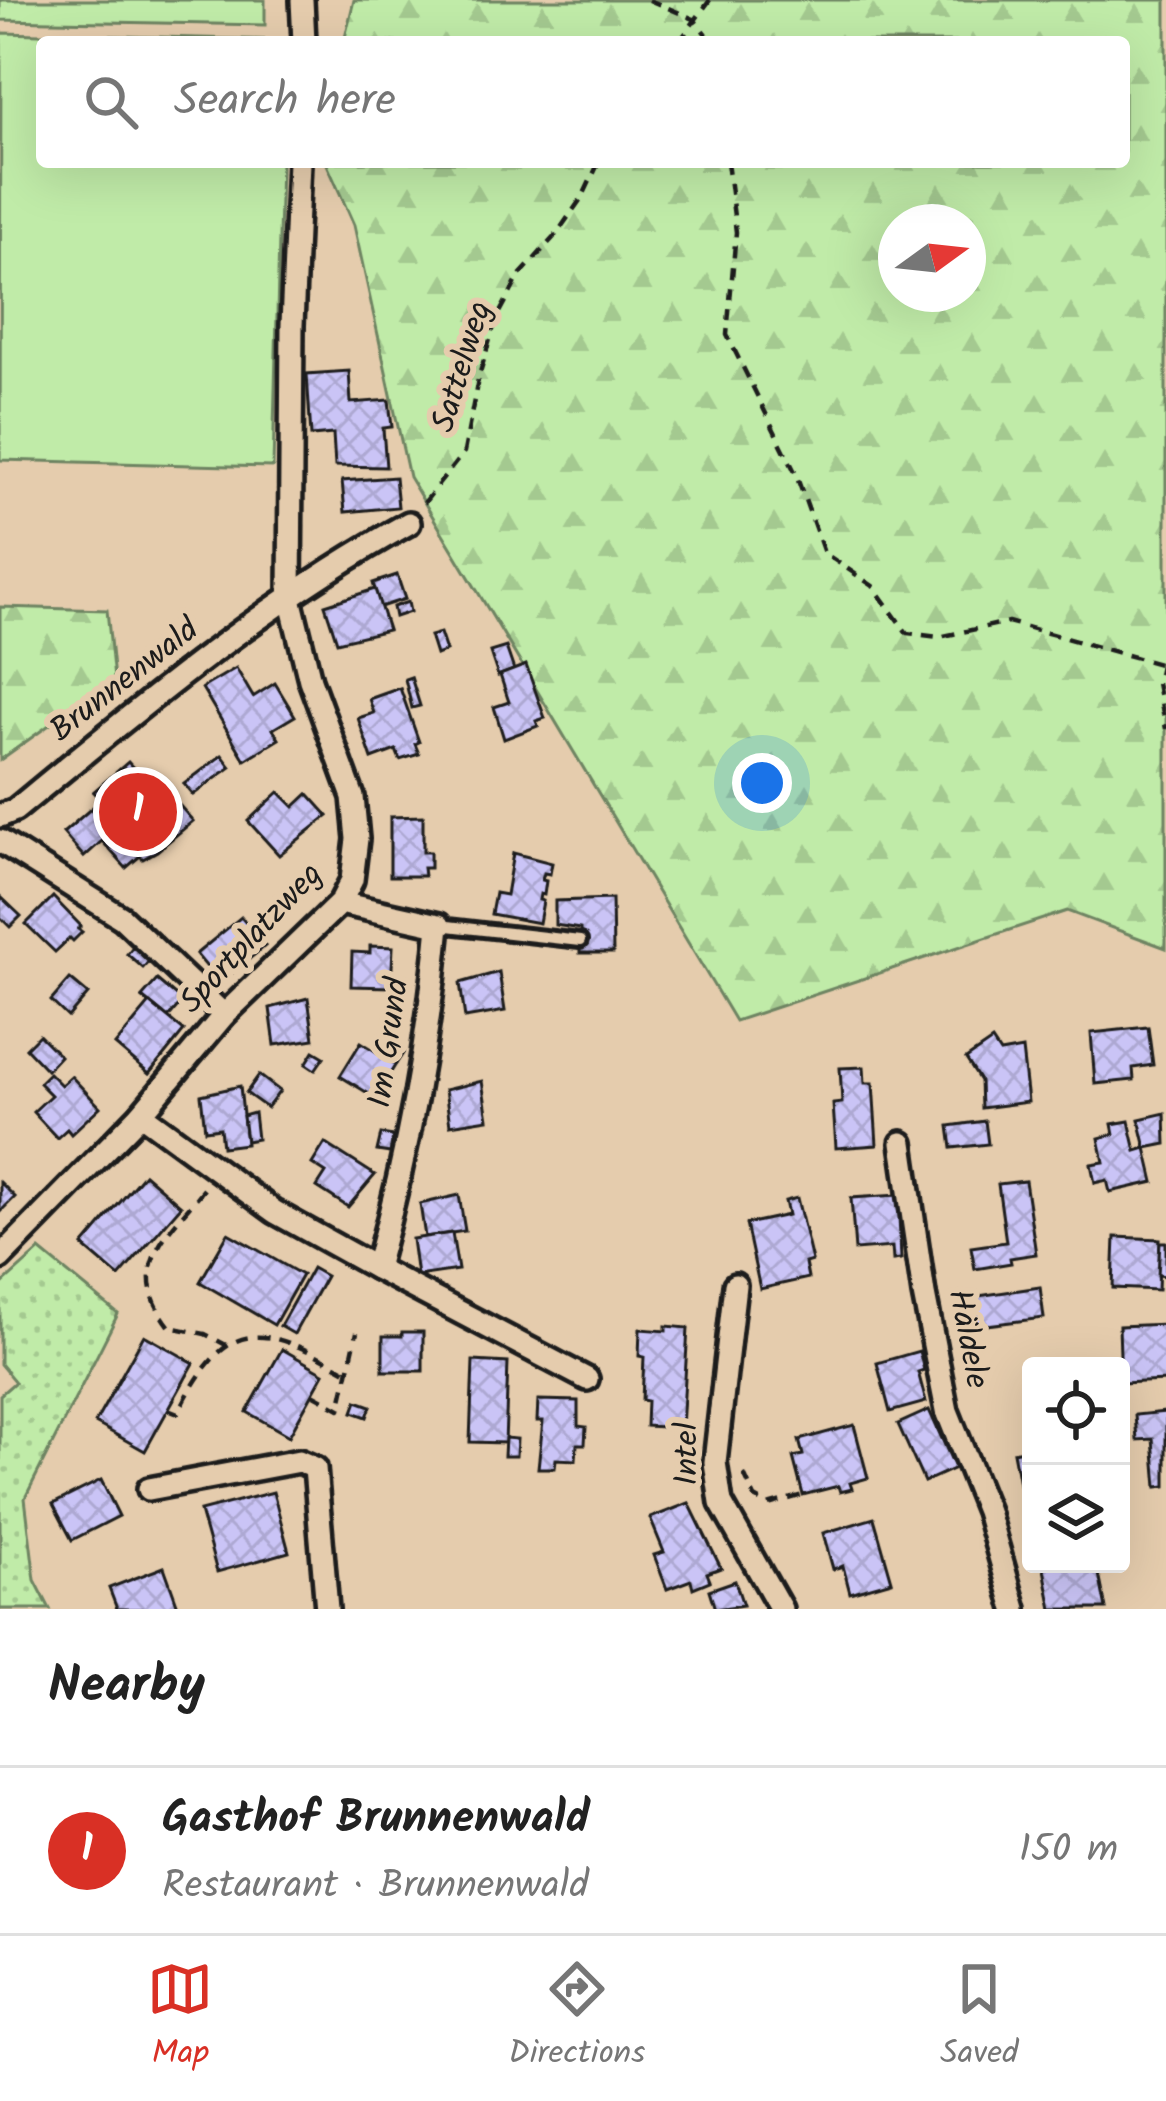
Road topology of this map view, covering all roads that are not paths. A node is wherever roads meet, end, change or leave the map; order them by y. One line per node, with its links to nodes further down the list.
1 (302, 0): 2 (street)
2 (304, 36)
3 (299, 168): 5 (street, Sportplatzweg)
4 (409, 523): 5 (street)
5 (290, 598): 6 (street, Brunnenwald); 8 (street, Sportplatzweg)
6 (0, 816)
7 (0, 842): 11 (street)
8 (340, 903): 9 (street); 11 (street, Sportplatzweg)
9 (439, 925): 10 (lane); 15 (street, Im Grund)
10 (580, 941)
11 (224, 1015): 12 (street, Sportplatzweg)
12 (140, 1114): 14 (street, Sportplatzweg); 15 (street)
13 (902, 1143): 21 (street, Häldele)
14 (0, 1258)
15 (376, 1268): 17 (street)
16 (735, 1286): 20 (street, Intel)
17 (587, 1379)
18 (149, 1489): 19 (street)
19 (327, 1609)
20 (781, 1609)
21 (1015, 1609)

